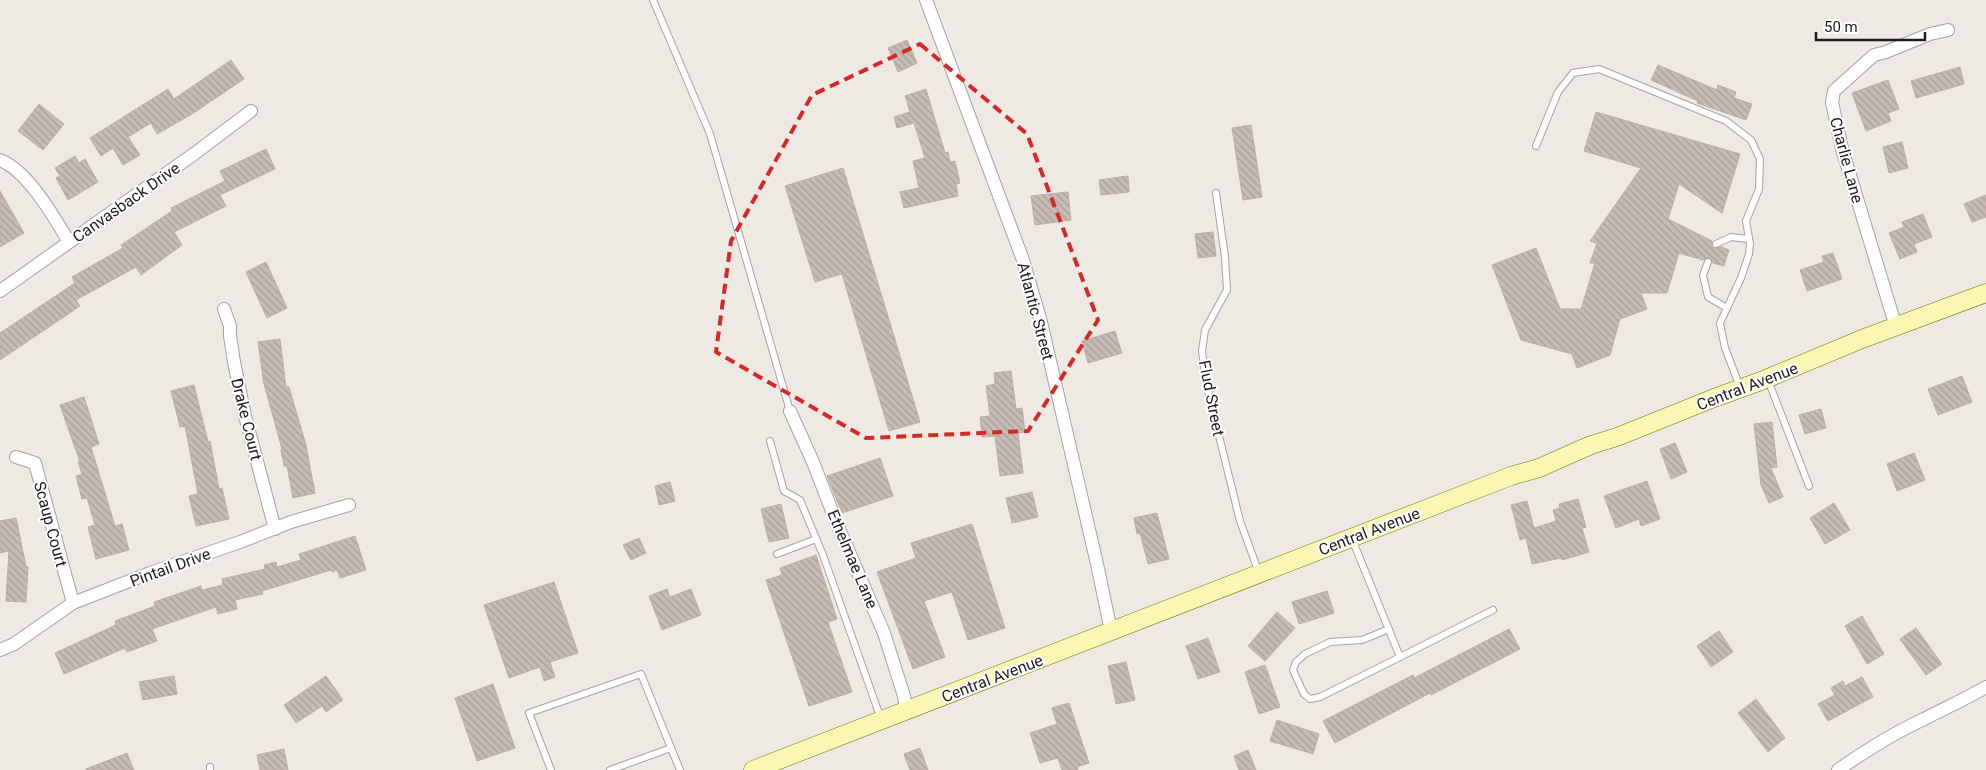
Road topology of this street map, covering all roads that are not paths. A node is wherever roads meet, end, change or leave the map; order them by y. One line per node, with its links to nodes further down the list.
1 (653, 0): 19 (lane)
2 (926, 0): 32 (street, Atlantic Street)
3 (1948, 30): 16 (street, Charlie Lane)
4 (251, 111): 9 (street, Canvasback Drive)
5 (1536, 146): 8 (lane)
6 (0, 160): 9 (street)
7 (1216, 192): 28 (lane, Flud Street)
8 (1748, 239): 10 (lane); 14 (lane)
9 (69, 242): 12 (street, Canvasback Drive)
10 (1716, 244)
11 (1708, 262): 14 (lane)
12 (0, 291)
13 (1986, 293): 16 (street, Central Avenue)
14 (1727, 308): 18 (lane)
15 (224, 309): 24 (street, Drake Court)
16 (1896, 327): 17 (street, Central Avenue)
17 (1768, 378): 18 (street, Central Avenue); 22 (lane)
18 (1740, 389): 25 (street, Central Avenue)
19 (790, 411): 36 (street, Ethelmae Lane)
20 (770, 441): 26 (lane)
21 (16, 457): 29 (street, Scaup Court)
22 (1809, 486)
23 (349, 505): 24 (street, Pintail Drive)
24 (275, 529): 29 (street, Pintail Drive)
25 (1352, 538): 28 (street, Central Avenue); 31 (lane)
26 (816, 539): 27 (lane); 37 (lane)
27 (777, 554)
28 (1260, 574): 32 (street, Central Avenue)
29 (74, 603): 33 (street, Pintail Drive)
30 (1493, 610): 34 (lane)
31 (1389, 629): 34 (lane); 34 (lane)
32 (1111, 631): 36 (street, Central Avenue)
33 (0, 650)
34 (1400, 657)
35 (1986, 687): 43 (street)
36 (906, 711): 37 (street, Central Avenue)
37 (882, 720): 42 (street, Central Avenue)
38 (671, 748): 39 (lane); 40 (lane); 41 (lane)
39 (552, 770)
40 (610, 770)
41 (680, 770)
42 (753, 770)
43 (1838, 770)

